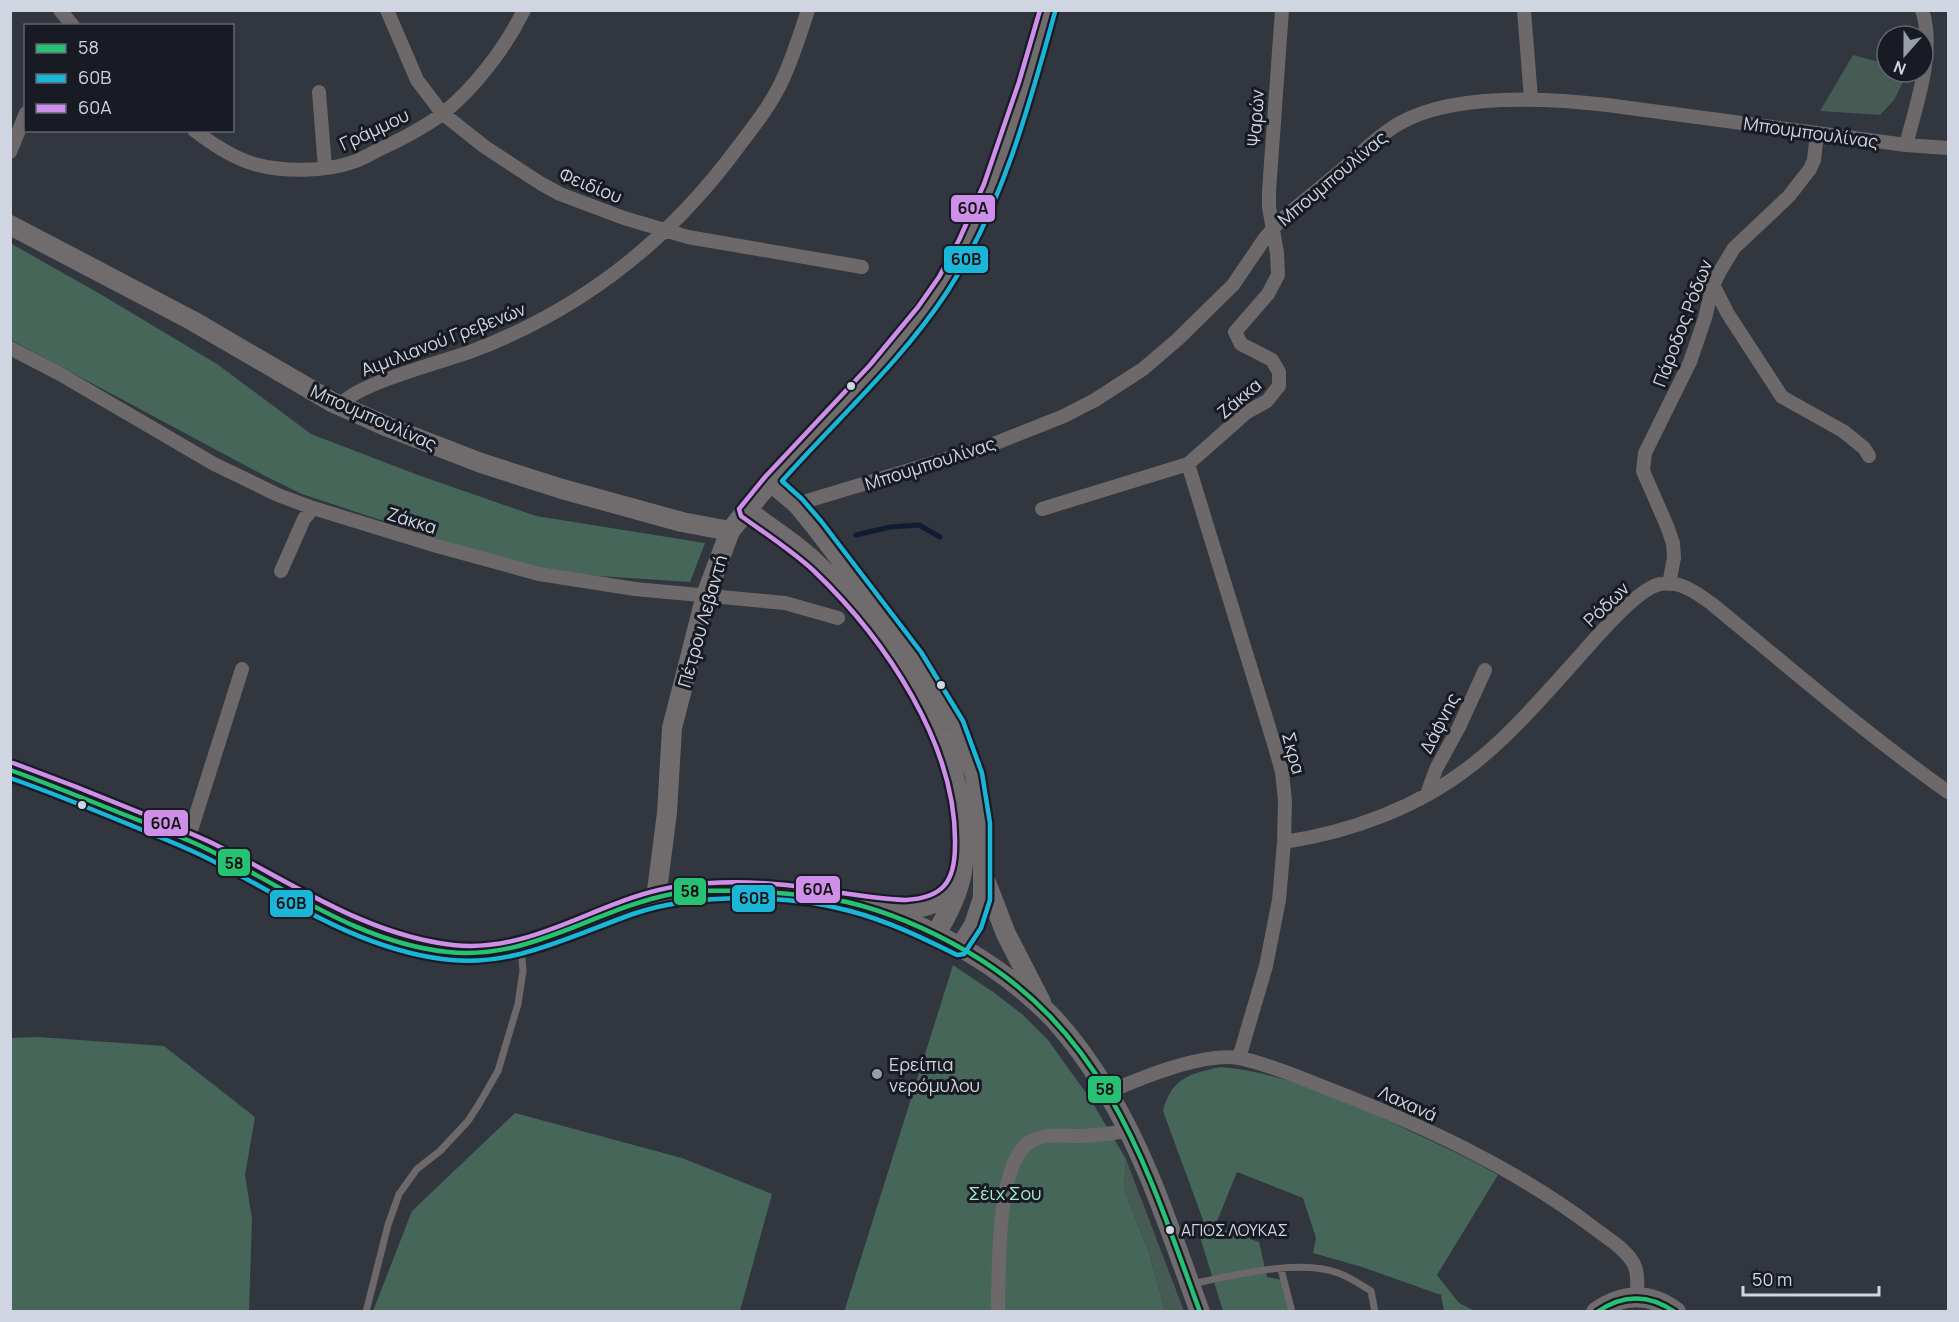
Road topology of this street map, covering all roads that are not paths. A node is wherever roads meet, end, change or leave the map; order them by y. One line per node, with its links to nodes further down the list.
1 (387, 10): 10 (street, Φειδίου)
2 (524, 10): 10 (street, Γράμμου)
3 (808, 10): 20 (street, Αιμιλιανού Γρεβενών)
4 (1048, 10): 27 (street, Πέτρου Λεβαντή)
5 (1282, 10): 19 (street, Ψαρών)
6 (1524, 10): 9 (street)
7 (1922, 10): 14 (street)
8 (319, 92): 17 (street)
9 (1531, 99): 13 (street, Μπουμπουλίνας); 19 (street, Μπουμπουλίνας)
10 (442, 113): 17 (street, Γράμμου); 20 (street, Φειδίου)
11 (24, 117): 16 (street)
12 (197, 132): 17 (street, Γράμμου)
13 (1817, 133): 14 (street, Μπουμπουλίνας); 22 (street, Πάροδος Ρόδων)
14 (1906, 145): 15 (street, Μπουμπουλίνας)
15 (1948, 148)
16 (10, 152)
17 (325, 168)
18 (10, 225): 24 (street, Μπουμπουλίνας)
19 (1273, 228): 26 (street, Ζάκκα); 28 (street, Μπουμπουλίνας)
20 (665, 230): 21 (street, Φειδίου); 24 (street, Αιμιλιανού Γρεβενών)
21 (862, 267)
22 (1713, 285): 25 (street); 34 (street, Πάροδος Ρόδων)
23 (10, 348): 29 (street, Ζάκκα)
24 (340, 406): 32 (street, Μπουμπουλίνας)
25 (1869, 456)
26 (1188, 464): 30 (street, Ζάκκα); 43 (street, Σκρα)
27 (771, 482): 28 (street); 31 (street, Πέτρου Λεβαντή)
28 (797, 504): 45 (street)
29 (314, 508): 33 (street); 35 (street, Ζάκκα)
30 (1042, 509)
31 (746, 510): 32 (street, Πέτρου Λεβαντή); 44 (street)
32 (730, 531): 35 (street, Πέτρου Λεβαντή)
33 (281, 571)
34 (1670, 584): 40 (street); 41 (street, Ρόδων)
35 (706, 595): 36 (street, Ζάκκα); 46 (street, Πέτρου Λεβαντή)
36 (838, 618)
37 (242, 669): 42 (street)
38 (1485, 670): 41 (street, Δάφνης)
39 (10, 770): 42 (street)
40 (1948, 792)
41 (1427, 794): 43 (street, Ρόδων)
42 (188, 840): 49 (street)
43 (1284, 842): 52 (street, Σκρα)
44 (962, 872): 47 (street); 48 (street)
45 (983, 875): 50 (street); 51 (street)
46 (656, 898): 47 (street); 49 (street)
47 (837, 900): 48 (street)
48 (935, 935): 50 (street)
49 (521, 947): 58 (lane)
50 (960, 948): 51 (street)
51 (1045, 1010): 53 (street)
52 (1239, 1058): 53 (street, Λαχανά); 57 (street, Λαχανά)
53 (1108, 1092): 54 (street)
54 (1129, 1131): 56 (street); 59 (street)
55 (1281, 1269): 56 (lane); 61 (lane); 62 (lane)
56 (1190, 1284): 60 (street)
57 (1637, 1296): 63 (street); 64 (street)
58 (366, 1311)
59 (998, 1311)
60 (1200, 1311)
61 (1292, 1311)
62 (1374, 1311)
63 (1596, 1311)
64 (1676, 1311)

